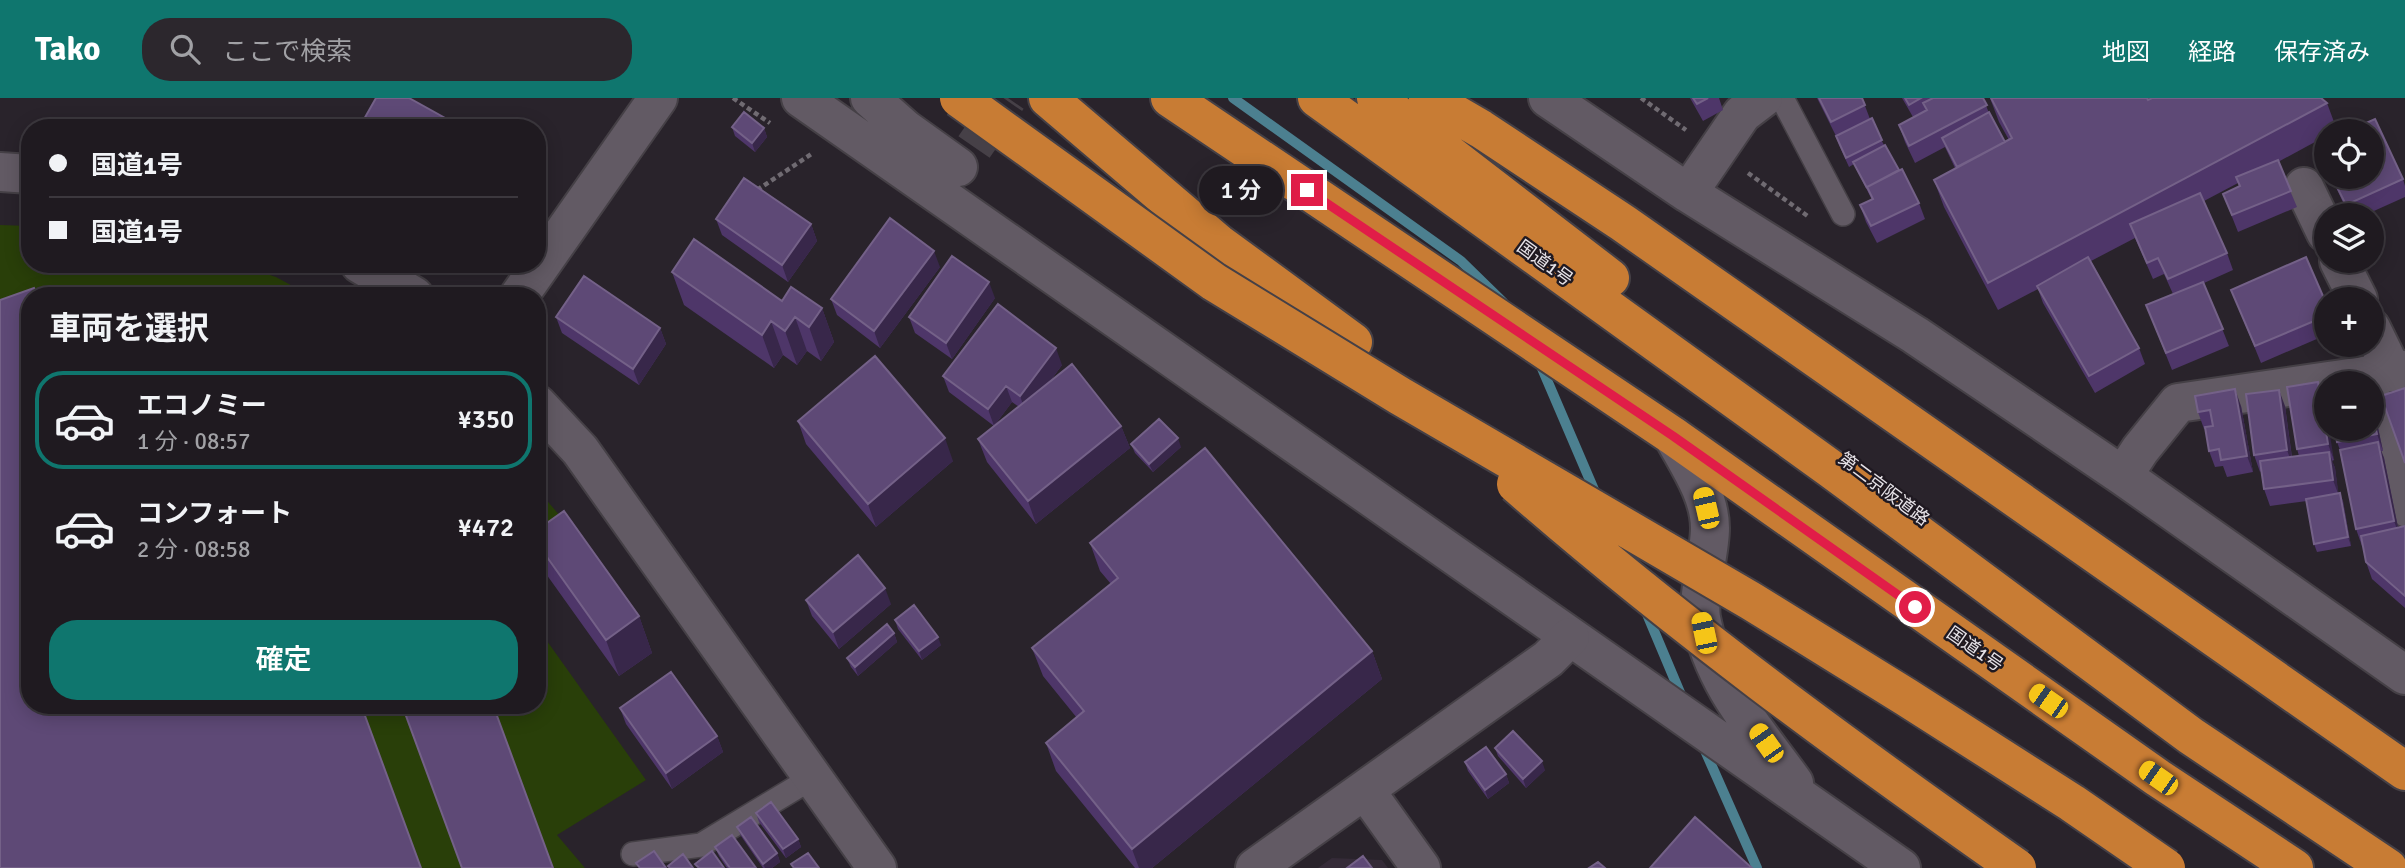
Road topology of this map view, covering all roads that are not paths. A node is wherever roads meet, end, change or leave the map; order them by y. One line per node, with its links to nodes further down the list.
1 (658, 98): 20 (street)
2 (801, 98): 13 (street)
3 (870, 98): 13 (street)
4 (960, 98): 41 (highway, bridge)
5 (1048, 98): 40 (highway, bridge)
6 (1170, 98): 25 (highway, 国道1号)
7 (1317, 98): 43 (highway, 国道1号)
8 (1376, 98): 35 (highway, 第二京阪道路)
9 (1429, 98): 30 (highway)
10 (1548, 98): 17 (street)
11 (1763, 98): 17 (street)
12 (1782, 98): 19 (lane)
13 (957, 169): 28 (street)
14 (0, 172): 15 (street)
15 (21, 173)
16 (2304, 187): 18 (street)
17 (1688, 193): 26 (street)
18 (2314, 208)
19 (1843, 214)
20 (546, 258)
21 (375, 273): 22 (street)
22 (399, 287)
23 (2390, 372): 26 (street); 27 (lane)
24 (546, 414): 31 (street)
25 (1673, 436): 33 (street); 42 (highway, 国道1号)
26 (2123, 476): 29 (street)
27 (2405, 516)
28 (1570, 637): 32 (street); 33 (street)
29 (2405, 675)
30 (2405, 771)
31 (812, 778): 34 (lane); 36 (street)
32 (1365, 790): 37 (street); 38 (street)
33 (1810, 805): 39 (street)
34 (633, 854)
35 (2405, 861)
36 (877, 868)
37 (1255, 868)
38 (1421, 868)
39 (1901, 868)
40 (2017, 868)
41 (2166, 868)
42 (2294, 868)
43 (2388, 868)

